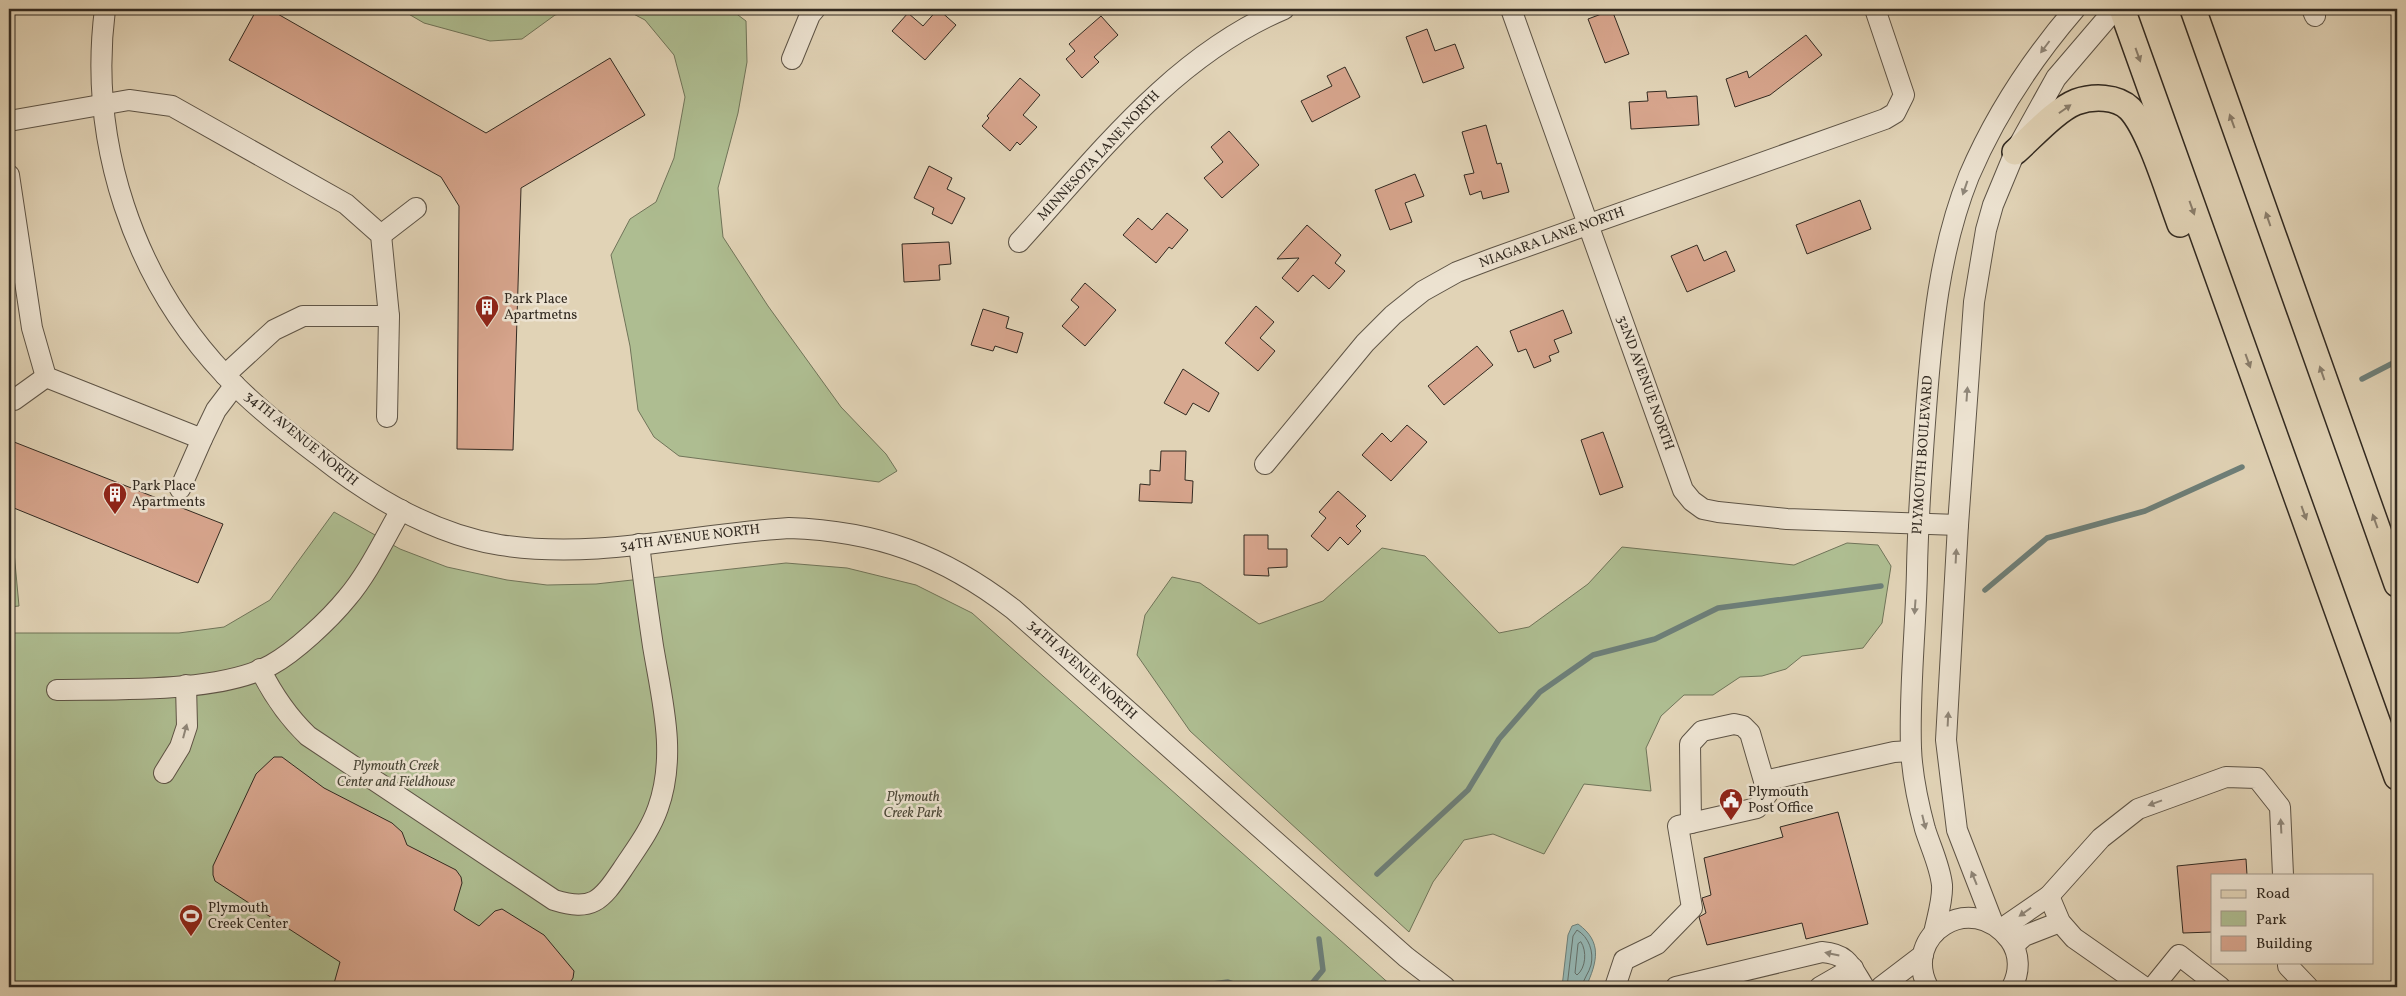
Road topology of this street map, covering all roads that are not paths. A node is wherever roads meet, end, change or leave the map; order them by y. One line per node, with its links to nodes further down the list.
1 (105, 9): 11 (street, 34TH AVENUE NORTH)
2 (815, 9): 10 (street)
3 (1284, 9): 19 (street, MINNESOTA LANE NORTH)
4 (1511, 9): 17 (street, 32ND AVENUE NORTH)
5 (1875, 9): 17 (street, NIAGARA LANE NORTH)
6 (2075, 9): 30 (street, PLYMOUTH BOULEVARD, one-way to 30)
7 (2114, 9): 13 (street)
8 (2122, 9): 20 (main road, one-way to 20)
9 (2193, 9): 33 (main road, one-way to 9)
10 (792, 59)
11 (103, 104): 12 (street); 18 (street); 23 (street, 34TH AVENUE NORTH)
12 (9, 121)
13 (2015, 152): 20 (main road, one-way to 20); 31 (street, one-way to 13)
14 (9, 175): 16 (street)
15 (416, 208): 18 (street)
16 (11, 210): 22 (street)
17 (1588, 224): 27 (street, NIAGARA LANE NORTH); 30 (street, 32ND AVENUE NORTH)
18 (381, 235): 21 (street)
19 (1019, 242)
20 (2226, 301): 39 (main road, one-way to 39)
21 (389, 316): 23 (street); 25 (street)
22 (46, 377): 24 (street); 26 (street)
23 (230, 380): 26 (street); 29 (street, 34TH AVENUE NORTH)
24 (14, 400)
25 (386, 417)
26 (202, 438): 28 (street)
27 (1265, 464)
28 (180, 489)
29 (401, 510): 32 (street, 34TH AVENUE NORTH); 34 (street)
30 (1917, 523): 31 (street, 32ND AVENUE NORTH); 37 (street, PLYMOUTH BOULEVARD, one-way to 37)
31 (1958, 524): 45 (street, one-way to 31)
32 (639, 544): 34 (street); 51 (street, 34TH AVENUE NORTH)
33 (2397, 584)
34 (260, 669): 35 (street)
35 (186, 685): 36 (street); 38 (street, one-way to 35)
36 (58, 690)
37 (1911, 751): 40 (street); 46 (street, PLYMOUTH BOULEVARD, one-way to 46)
38 (164, 773)
39 (2397, 778)
40 (1764, 781): 41 (street); 41 (street)
41 (1691, 824): 52 (street)
42 (2283, 874): 43 (street, one-way to 43)
43 (2049, 896): 44 (street); 45 (street, one-way to 45)
44 (2060, 922): 47 (street); 59 (street)
45 (1997, 926): 46 (street); 47 (street)
46 (1934, 933): 48 (street)
47 (2014, 945): 58 (street)
48 (1923, 955): 56 (street); 57 (street)
49 (2288, 964): 62 (street)
50 (1853, 968): 53 (street, one-way to 53); 54 (street); 55 (street)
51 (1445, 987)
52 (1615, 987)
53 (1676, 987)
54 (1820, 987)
55 (1864, 987)
56 (1881, 987)
57 (1928, 987)
58 (2012, 987)
59 (2144, 987)
60 (2154, 987): 61 (street)
61 (2220, 987)
62 (2308, 987)

